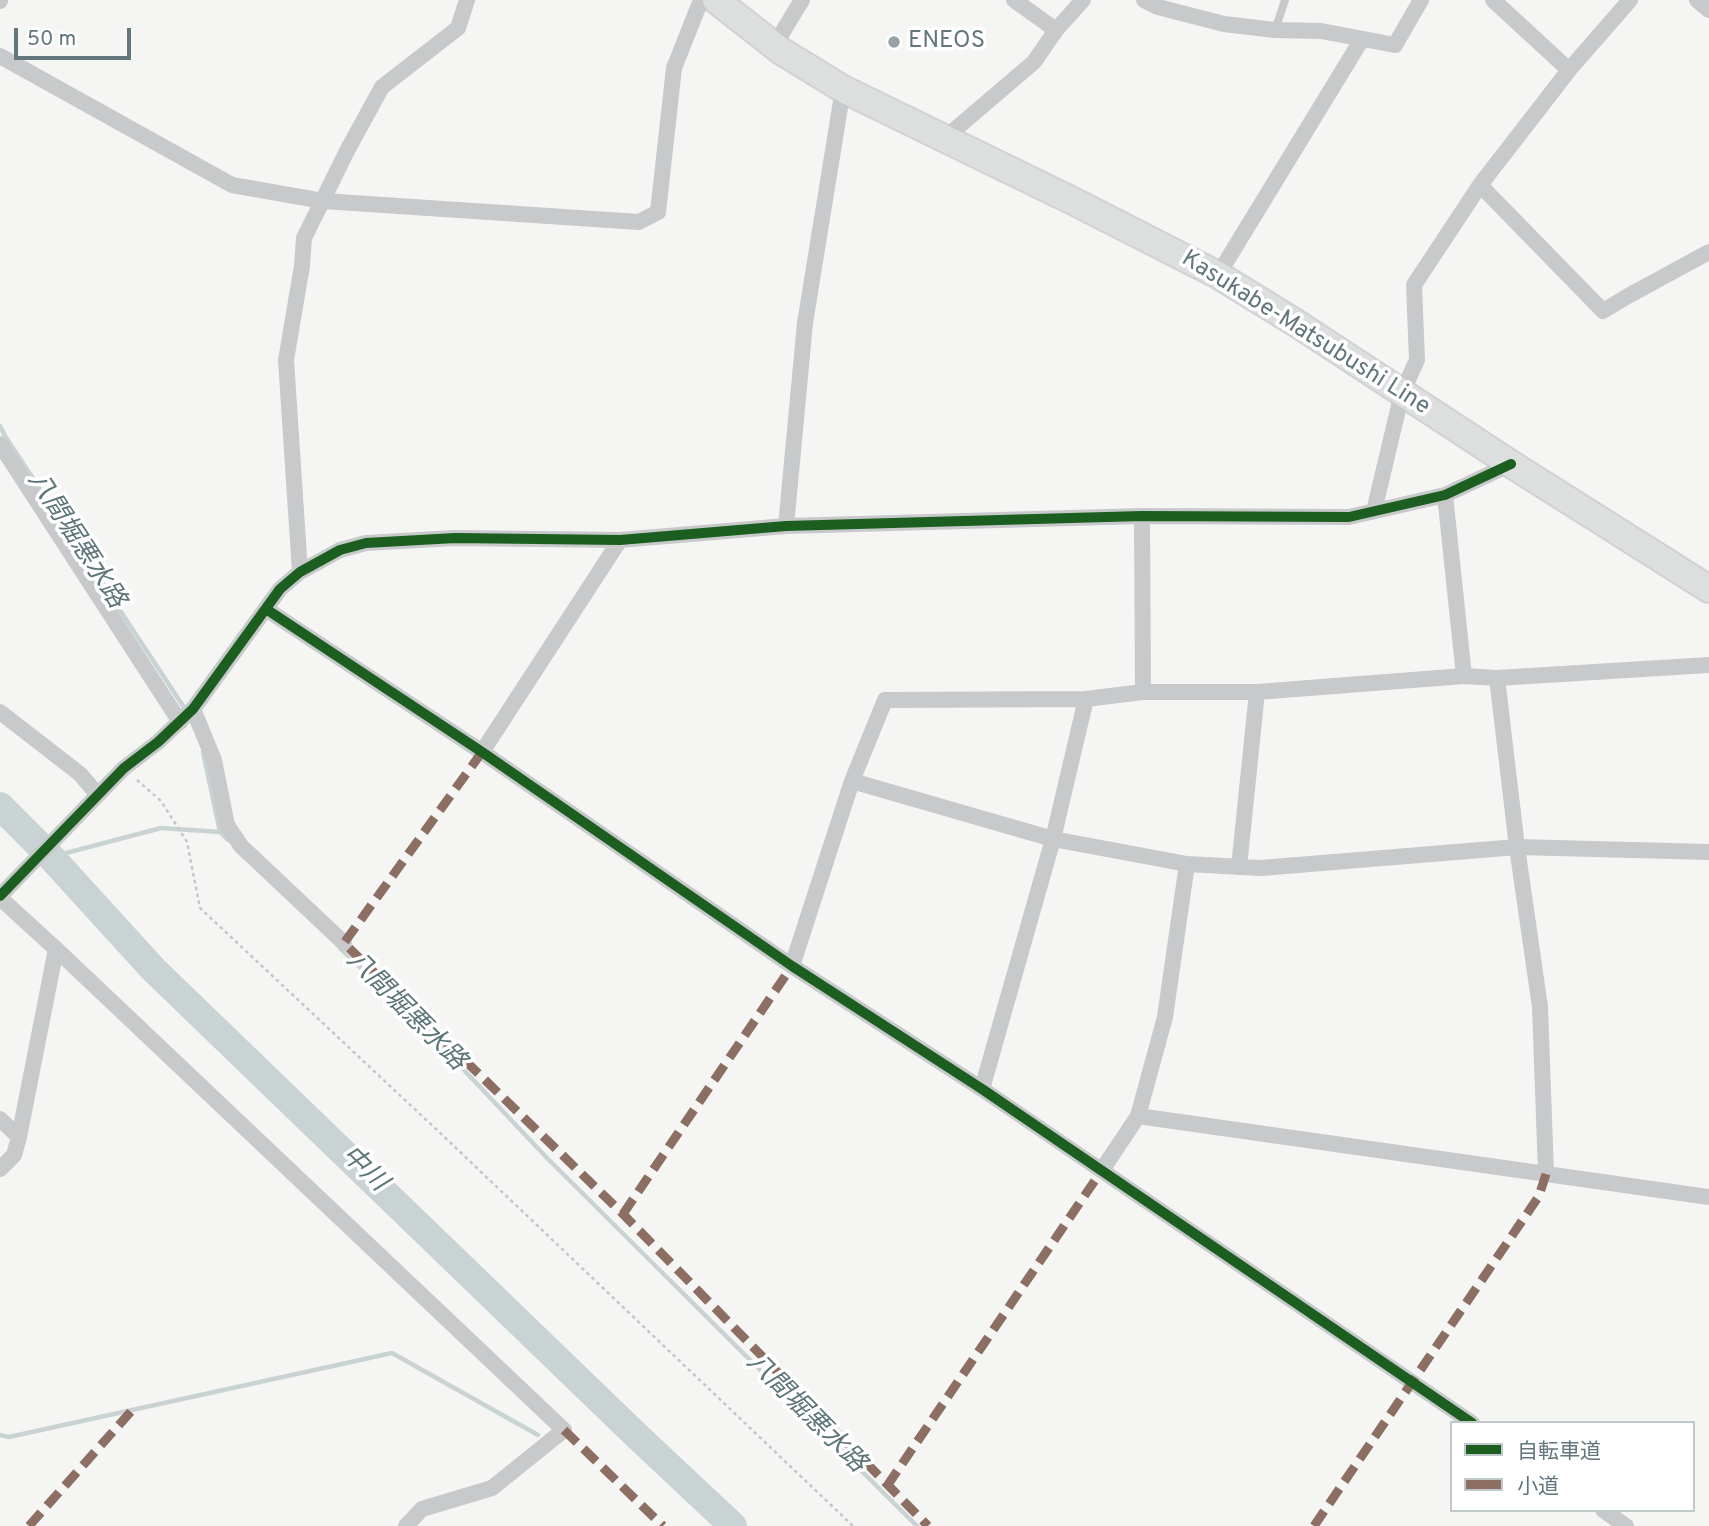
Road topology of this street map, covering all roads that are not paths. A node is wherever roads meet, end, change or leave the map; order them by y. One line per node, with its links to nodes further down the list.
1 (467, 0): 23 (street)
2 (701, 0): 23 (street)
3 (716, 0): 17 (main road, Kasukabe-Matsubushi Line)
4 (802, 0): 17 (street)
5 (1014, 0): 14 (street)
6 (1083, 0): 14 (street)
7 (1284, 0): 15 (lane)
8 (1421, 0): 16 (street)
9 (1493, 0): 19 (street)
10 (1630, 0): 19 (street)
11 (1697, 0): 13 (street)
12 (1154, 2): 15 (street)
13 (1709, 10)
14 (1056, 30): 21 (street)
15 (1275, 30): 16 (street)
16 (1362, 39): 25 (street)
17 (774, 46): 20 (main road, Kasukabe-Matsubushi Line)
18 (0, 56): 23 (street)
19 (1569, 70): 22 (street)
20 (843, 89): 21 (main road, Kasukabe-Matsubushi Line); 32 (street)
21 (945, 138): 25 (main road, Kasukabe-Matsubushi Line)
22 (1480, 185): 24 (street); 26 (street)
23 (323, 201): 34 (street)
24 (1709, 252)
25 (1218, 275): 26 (main road, Kasukabe-Matsubushi Line)
26 (1402, 393): 28 (main road, Kasukabe-Matsubushi Line); 30 (street)
27 (0, 444): 45 (street)
28 (1511, 464): 29 (street); 35 (main road, Kasukabe-Matsubushi Line)
29 (1445, 495): 30 (street); 38 (street)
30 (1374, 511): 31 (street)
31 (1142, 516): 32 (street); 40 (street)
32 (786, 526): 33 (street)
33 (620, 540): 34 (street); 46 (street)
34 (300, 572): 36 (street)
35 (1709, 589)
36 (266, 609): 43 (street); 46 (street)
37 (1709, 665): 39 (street)
38 (1464, 676): 39 (street); 41 (street)
39 (1497, 678): 50 (street)
40 (1143, 692): 41 (street); 42 (street)
41 (1257, 692): 53 (street)
42 (1086, 699): 47 (street); 49 (street)
43 (193, 709): 45 (street); 55 (street)
44 (0, 712): 48 (street)
45 (180, 722): 48 (street)
46 (482, 752): 57 (street)
47 (852, 781): 49 (street); 57 (street)
48 (98, 795): 54 (street)
49 (1053, 839): 52 (street); 58 (street)
50 (1517, 847): 51 (street); 53 (street); 64 (street)
51 (1709, 852)
52 (1187, 864): 53 (street); 59 (street)
53 (1239, 867)
54 (0, 897): 56 (street)
55 (344, 943)
56 (56, 949): 61 (street); 68 (street)
57 (792, 966): 58 (street)
58 (982, 1089): 63 (street)
59 (1139, 1116): 63 (street); 64 (street)
60 (0, 1119): 61 (street)
61 (19, 1137): 62 (street)
62 (0, 1169)
63 (1102, 1170): 66 (street)
64 (1546, 1174): 65 (street)
65 (1709, 1197)
66 (1469, 1421)
67 (1606, 1512): 69 (street)
68 (406, 1526)
69 (1626, 1526)

